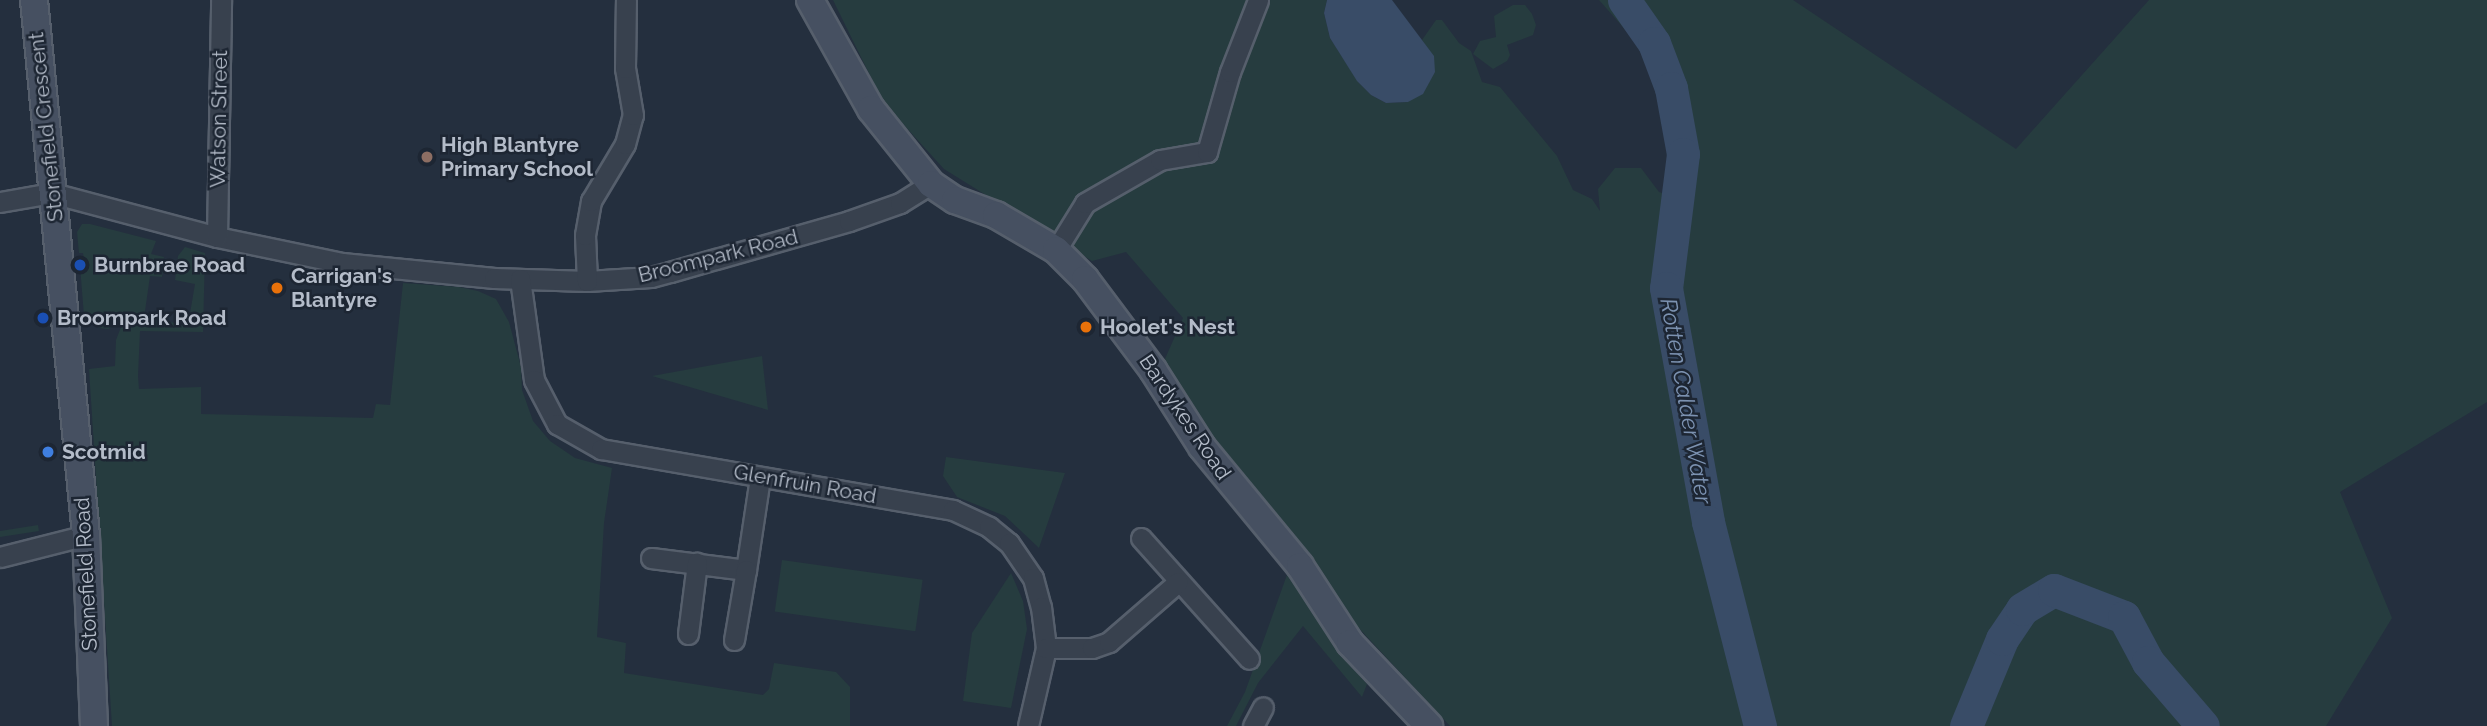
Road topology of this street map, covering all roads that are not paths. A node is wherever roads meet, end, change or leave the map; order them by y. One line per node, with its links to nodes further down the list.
1 (34, 0): 7 (main road, Stonefield Crescent)
2 (221, 0): 9 (street, Watson Street)
3 (626, 0): 13 (street)
4 (810, 0): 6 (main road)
5 (1258, 0): 10 (street)
6 (931, 184): 10 (main road, Bardykes Road); 13 (street, Broompark Road)
7 (52, 193): 8 (street, Broompark Road); 9 (street, Broompark Road); 11 (main road, Stonefield Crescent)
8 (0, 202)
9 (217, 237): 12 (street, Broompark Road)
10 (1056, 250): 30 (main road, Bardykes Road)
11 (60, 254): 15 (main road, Stonefield Road)
12 (520, 279): 13 (street, Broompark Road); 14 (street, Glenfruin Road)
13 (587, 281)
14 (760, 477): 20 (street); 24 (street, Glenfruin Road)
15 (86, 535): 17 (street); 27 (main road, Stonefield Road)
16 (1140, 538): 21 (street)
17 (0, 557)
18 (651, 558): 19 (street)
19 (697, 563): 20 (street); 22 (street)
20 (746, 570): 23 (street)
21 (1178, 582): 24 (street); 25 (street)
22 (688, 634)
23 (734, 640)
24 (1046, 648): 28 (street, Glenfruin Road)
25 (1249, 659)
26 (1263, 707): 29 (street)
27 (94, 726)
28 (1028, 726)
29 (1252, 726)
30 (1429, 726)

